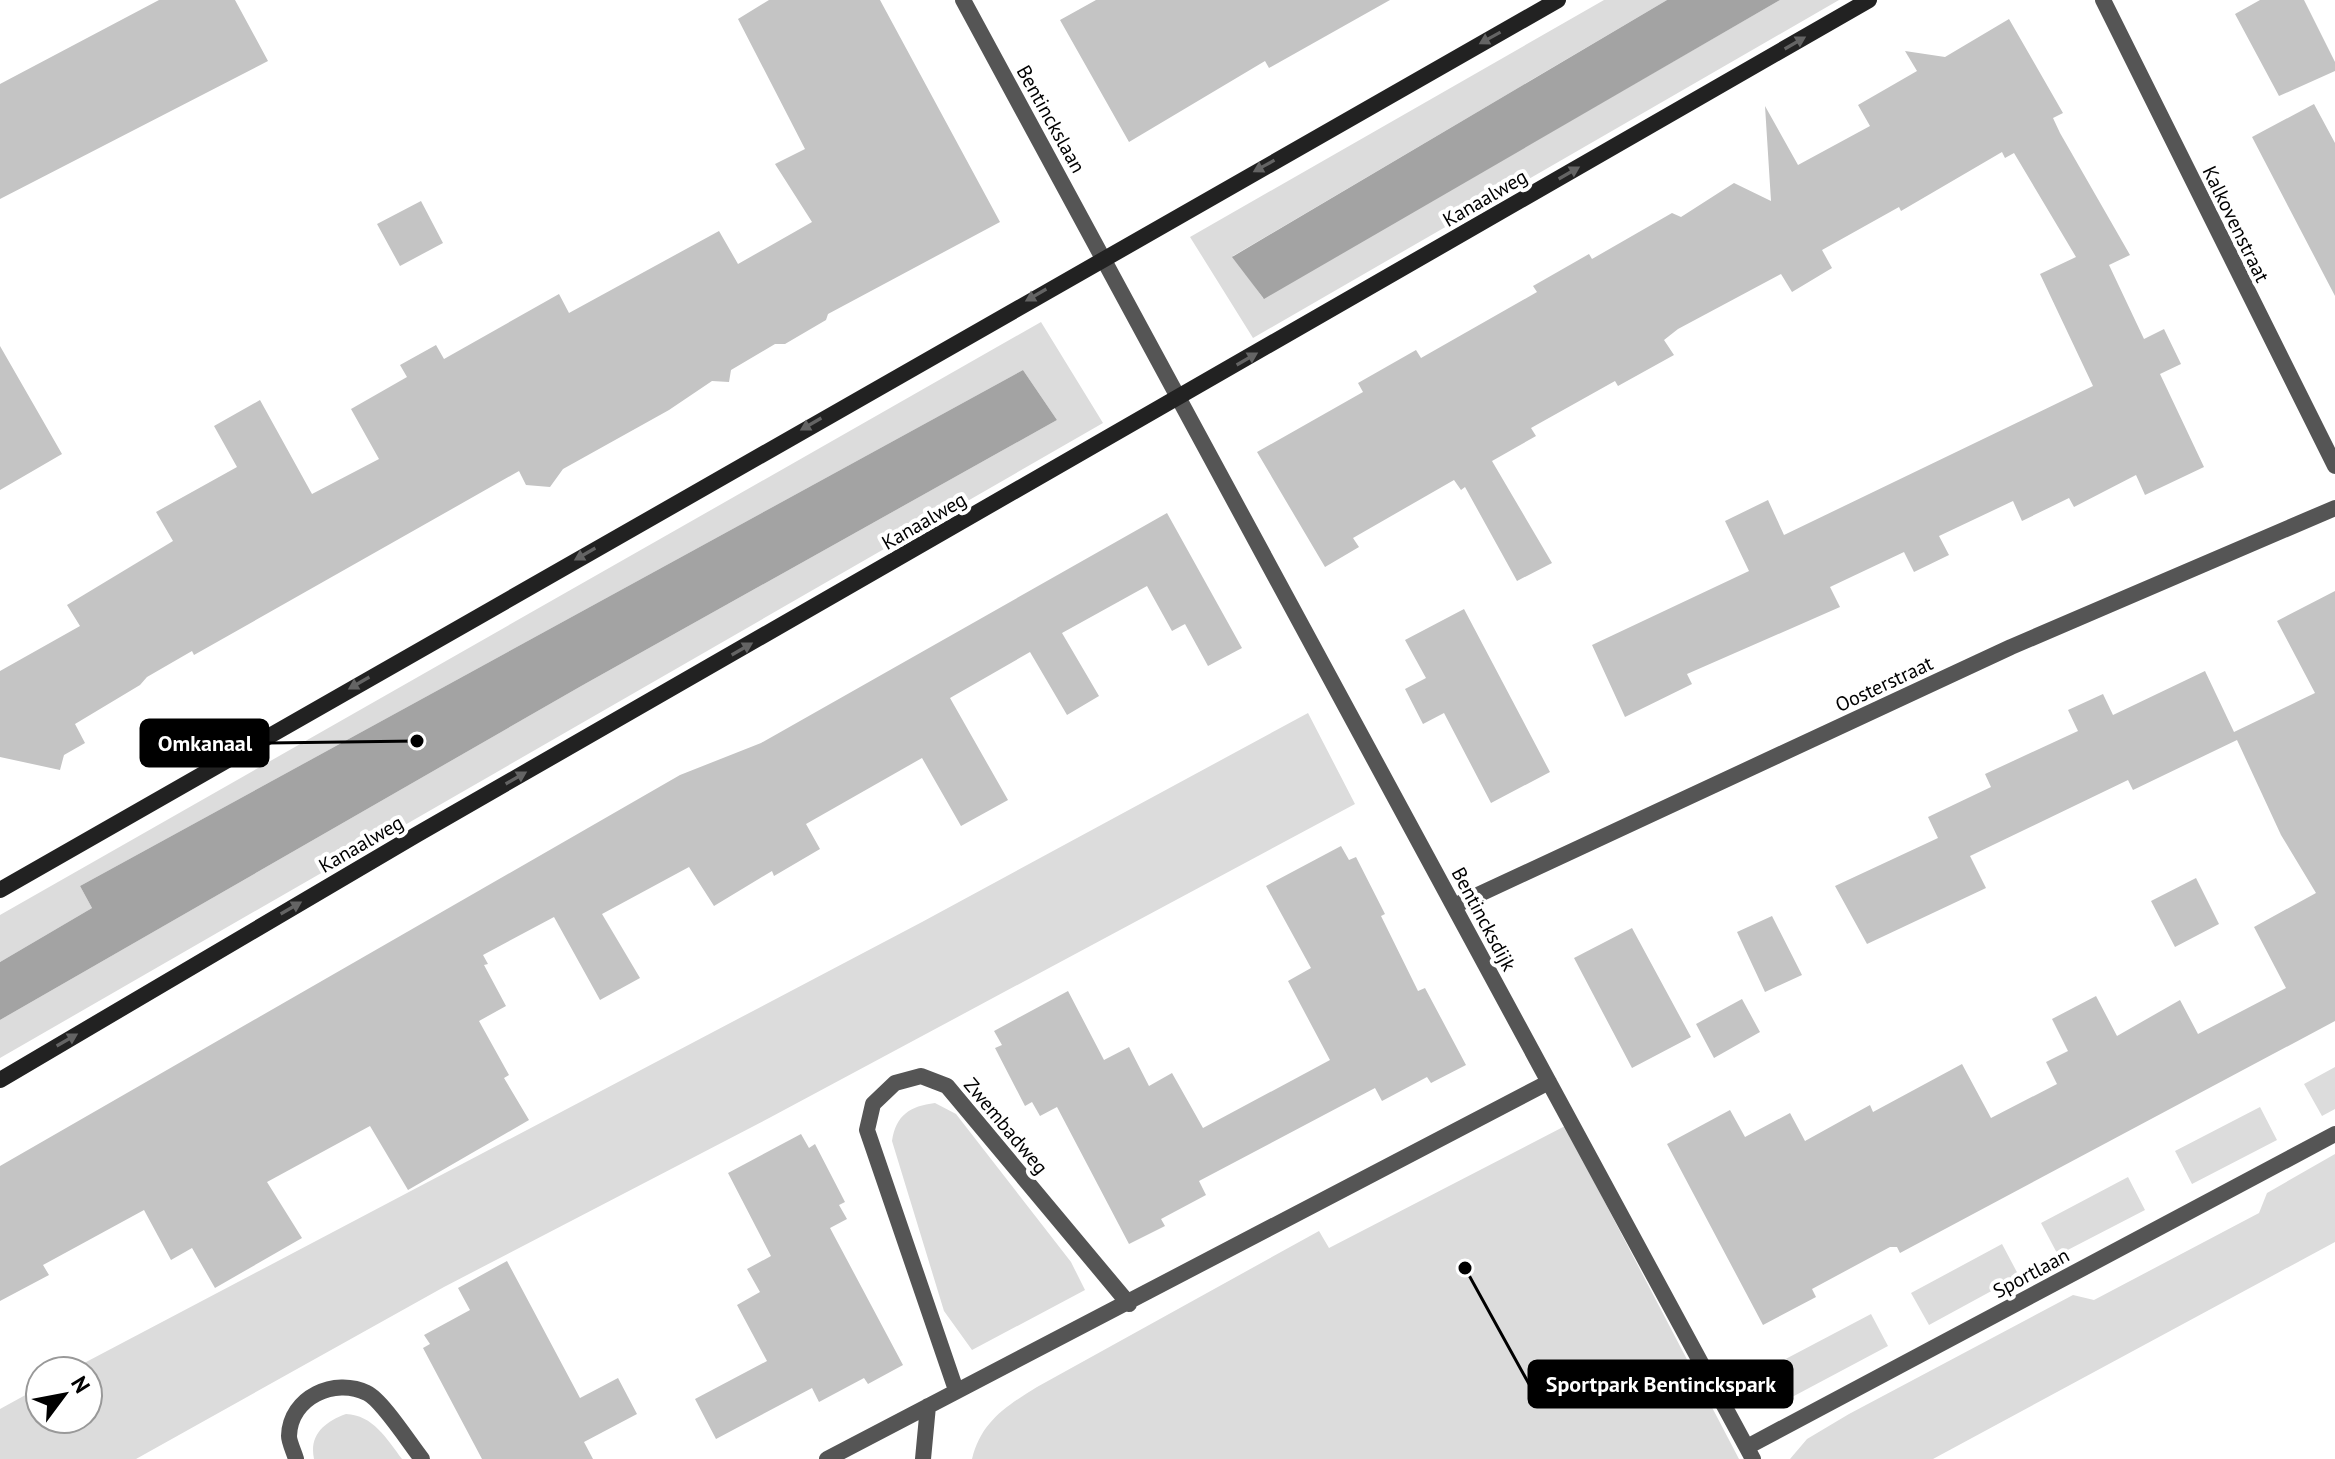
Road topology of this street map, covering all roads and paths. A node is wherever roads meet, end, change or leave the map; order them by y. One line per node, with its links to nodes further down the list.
1 (963, 0): 5 (street, Bentinckslaan)
2 (1558, 0): 5 (street, one-way to 5)
3 (1869, 0): 6 (street, Kanaalweg, one-way to 3)
4 (2103, 0): 7 (street, Kalkovenstraat)
5 (1104, 256): 6 (street, Bentinckslaan); 9 (street, one-way to 9)
6 (1179, 397): 10 (street, Bentincksdijk); 11 (street, Kanaalweg, one-way to 6)
7 (2335, 466)
8 (2335, 508): 10 (street, Oosterstraat)
9 (0, 890)
10 (1454, 906): 12 (street, Bentincksdijk)
11 (0, 1080)
12 (1549, 1082): 14 (street); 17 (street, Bentincksdijk)
13 (2335, 1134): 17 (street, Sportlaan)
14 (1129, 1304): 15 (street); 15 (street, Zwembadweg)
15 (956, 1390): 16 (street)
16 (928, 1406): 20 (street); 21 (street)
17 (1750, 1453)
18 (296, 1459): 19 (street)
19 (422, 1459)
20 (827, 1459)
21 (923, 1459)

